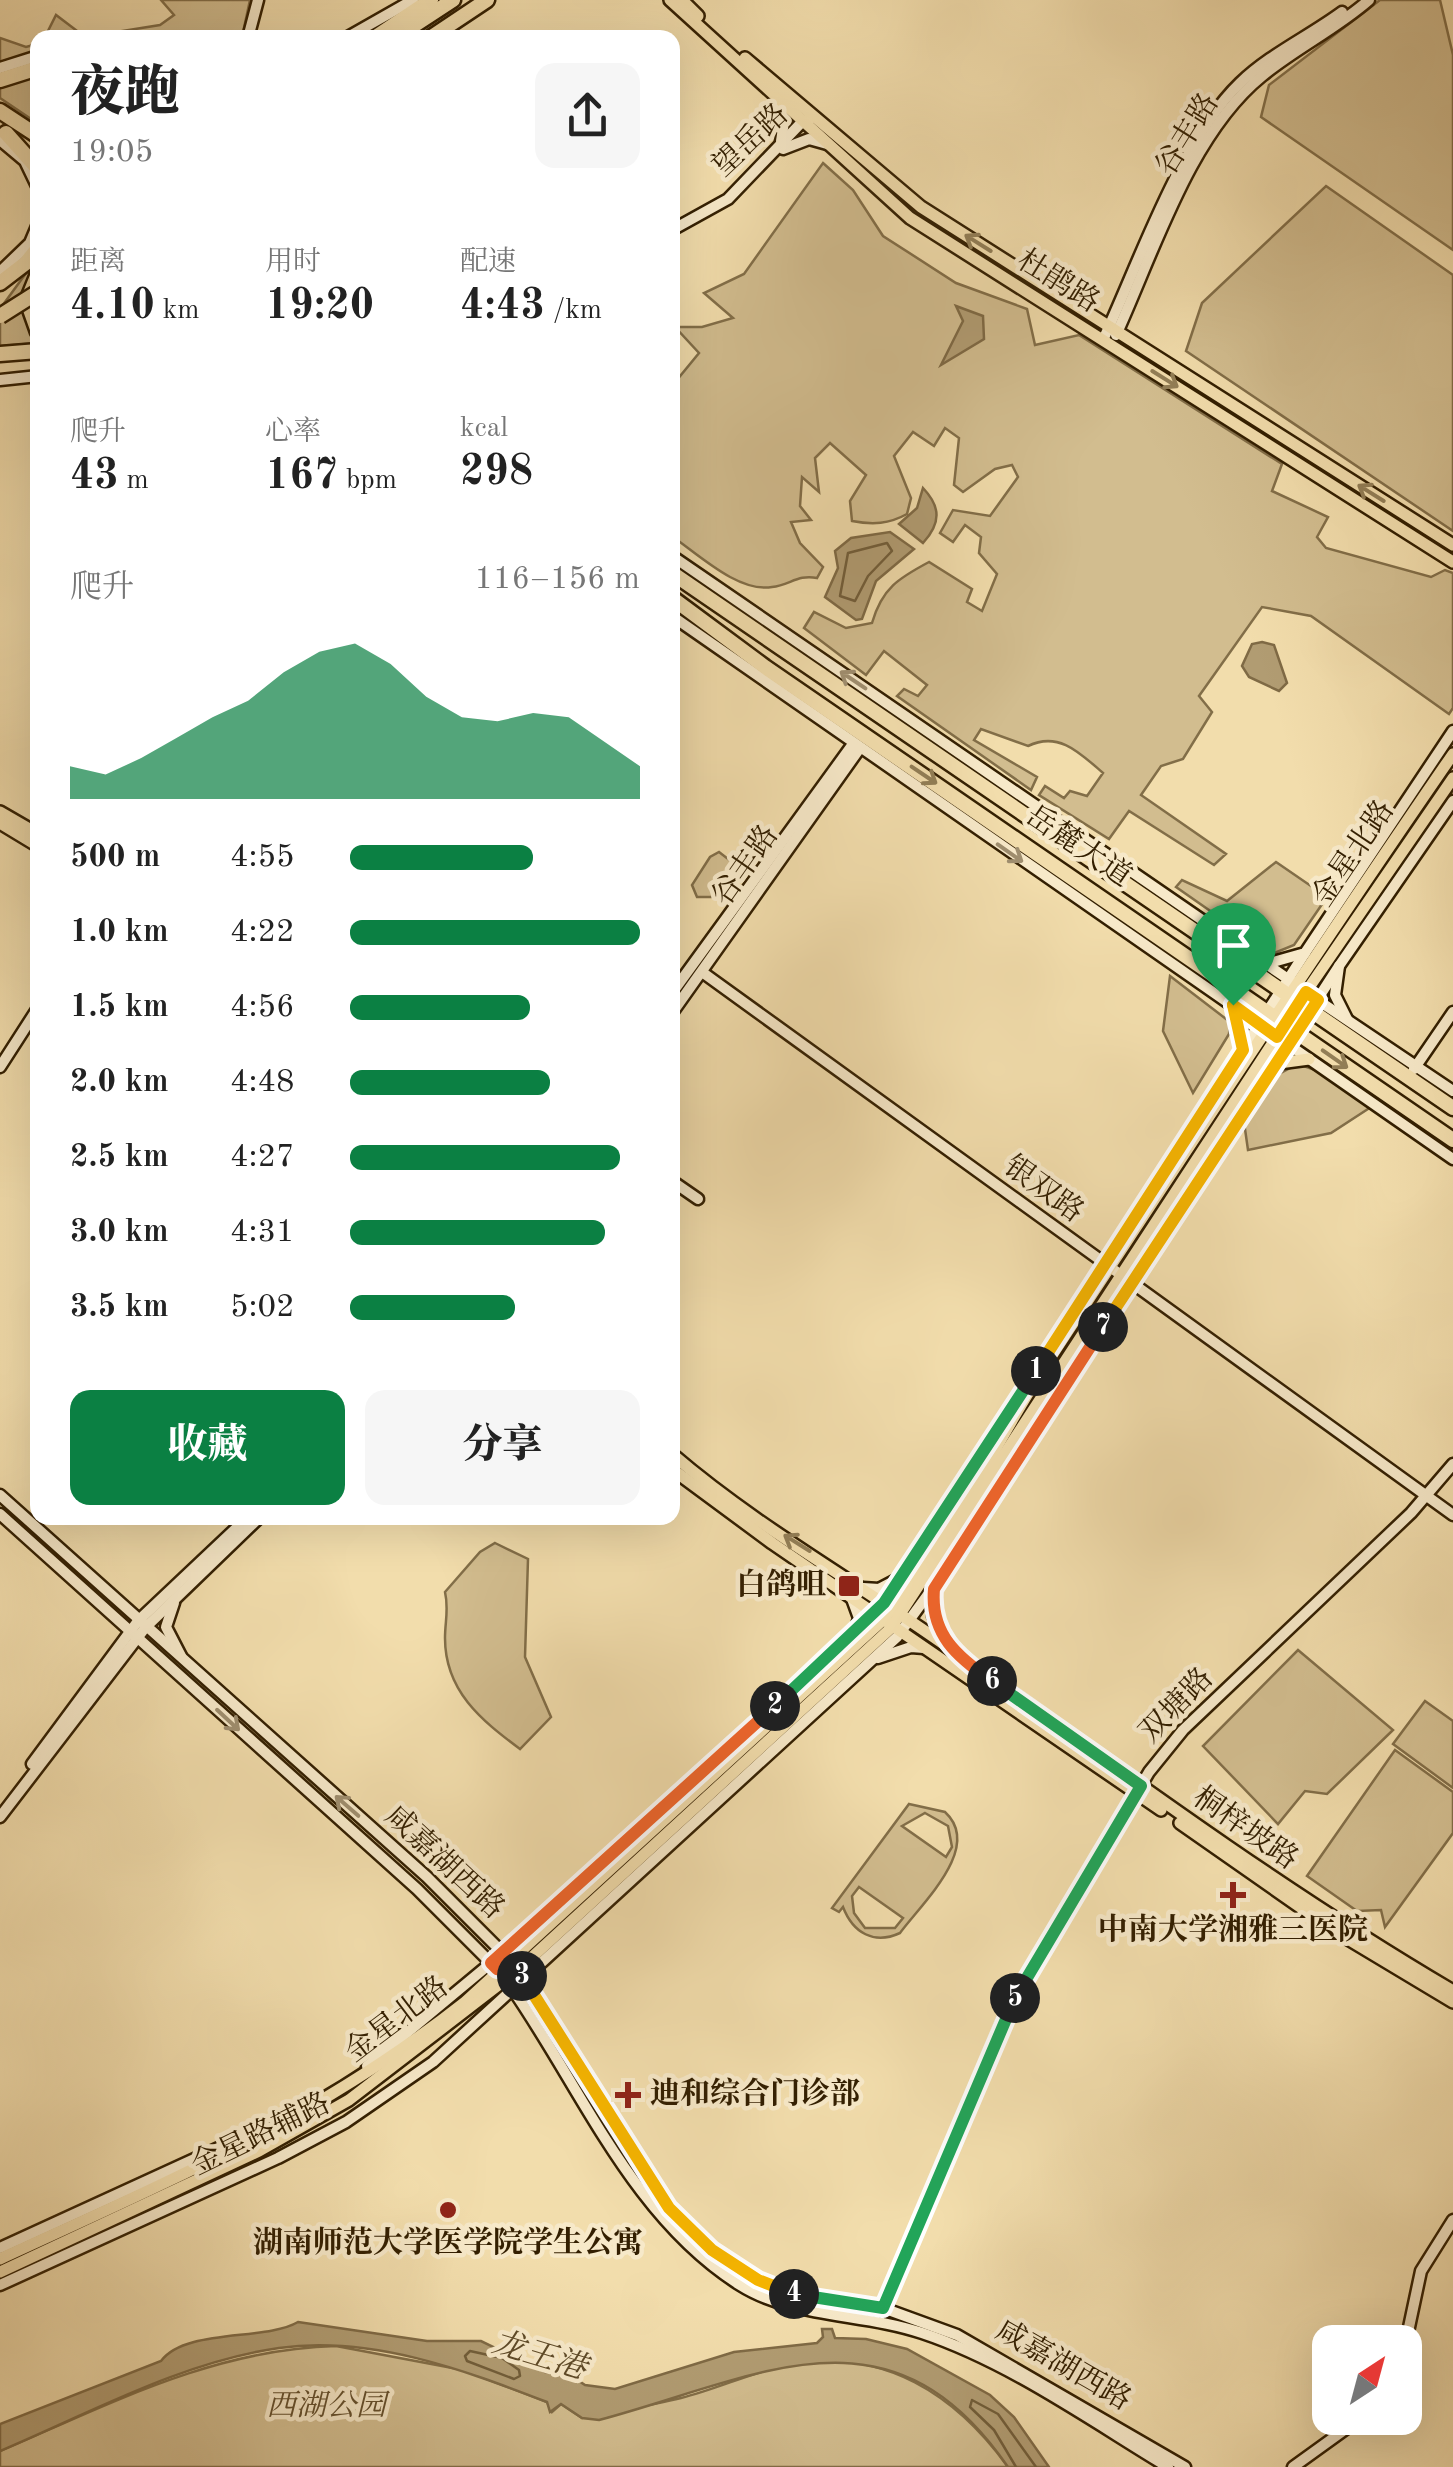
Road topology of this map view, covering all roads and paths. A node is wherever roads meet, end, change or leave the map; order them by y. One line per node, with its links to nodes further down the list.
1 (258, 0): 12 (street)
2 (431, 0): 11 (highway)
3 (453, 0): 11 (highway)
4 (473, 0): 11 (highway)
5 (487, 0): 15 (highway)
6 (496, 0): 16 (street)
7 (670, 0): 21 (main road, 杜鹃路)
8 (682, 0): 23 (main road, 杜鹃路)
9 (1359, 0): 40 (street, 谷丰路)
10 (1369, 0): 40 (street, 谷丰路)
11 (415, 18): 13 (street); 14 (highway)
12 (250, 30)
13 (374, 30)
14 (390, 30)
15 (442, 30)
16 (453, 30)
17 (30, 59): 18 (street)
18 (0, 68)
19 (30, 71): 20 (highway)
20 (0, 80)
21 (776, 97): 23 (main road, 杜鹃路); 28 (street)
22 (0, 111): 24 (highway)
23 (807, 120): 26 (main road, 杜鹃路); 28 (street, 望岳路); 40 (main road, 杜鹃路, one-way to 23)
24 (30, 131)
25 (2, 134): 27 (highway); 29 (highway); 30 (street)
26 (827, 144): 28 (street); 41 (main road, 杜鹃路)
27 (30, 150)
28 (777, 152): 31 (street, 望岳路)
29 (30, 161)
30 (30, 172)
31 (680, 225)
32 (30, 243): 34 (street)
33 (30, 259): 36 (highway)
34 (0, 272)
35 (30, 282): 38 (highway)
36 (0, 283)
37 (30, 286): 39 (highway, bridge)
38 (0, 294)
39 (0, 316)
40 (1114, 329): 41 (street, 谷丰路); 46 (main road, 杜鹃路, one-way to 40)
41 (1107, 343): 48 (main road, 杜鹃路, one-way to 48)
42 (30, 352): 43 (highway)
43 (0, 354)
44 (30, 377): 45 (street)
45 (0, 380)
46 (1453, 545)
47 (680, 561): 62 (street, one-way to 47)
48 (1453, 562)
49 (680, 578): 66 (highway, 岳麓大道)
50 (680, 604): 72 (highway, 岳麓大道, one-way to 72)
51 (680, 622): 53 (street)
52 (1453, 731): 61 (street)
53 (856, 746): 64 (street, 谷丰路); 65 (street, 谷丰路); 68 (street, one-way to 68)
54 (1453, 754): 66 (main road, 金星北路)
55 (1453, 778): 66 (main road, 金星北路)
56 (1453, 801): 63 (street)
57 (0, 812): 59 (main road)
58 (0, 823): 60 (main road)
59 (30, 829)
60 (30, 841)
61 (1305, 952): 62 (street); 66 (street)
62 (1266, 964): 66 (street)
63 (1339, 966): 66 (street); 71 (street)
64 (702, 972): 67 (street, 谷丰路); 85 (street, 银双路)
65 (680, 983)
66 (1298, 994): 71 (street); 72 (main road, 金星北路); 72 (street); 77 (highway, 岳麓大道)
67 (680, 1003)
68 (1233, 1005): 72 (street); 73 (main road)
69 (1453, 1012): 77 (street)
70 (30, 1020): 76 (street)
71 (1348, 1020): 77 (street)
72 (1277, 1027): 73 (main road, 金星北路); 74 (street); 75 (street); 78 (main road, 金星北路); 81 (highway, 岳麓大道, one-way to 81)
73 (1244, 1056): 85 (main road, 金星北路)
74 (1308, 1059): 75 (main road); 82 (street)
75 (1276, 1064): 78 (main road); 85 (street)
76 (0, 1067)
77 (1412, 1072): 79 (street); 80 (highway, 岳麓大道)
78 (1253, 1074): 85 (main road, 金星北路)
79 (1453, 1092)
80 (1453, 1108)
81 (1453, 1140)
82 (1453, 1159)
83 (680, 1187): 84 (street)
84 (698, 1200)
85 (1116, 1274): 90 (street, 银双路); 97 (street); 98 (street); 101 (main road, 金星北路)
86 (680, 1461): 99 (main road, 桐梓坡路, one-way to 86)
87 (1453, 1464): 90 (street, 双塘路)
88 (680, 1474): 99 (main road, 桐梓坡路)
89 (0, 1495): 94 (street, 咸嘉湖西路)
90 (1427, 1496): 92 (street, 银双路); 108 (street, 双塘路)
91 (0, 1514): 102 (street, 咸嘉湖西路)
92 (1453, 1515)
93 (30, 1525): 102 (street, 咸嘉湖西路)
94 (30, 1525)
95 (241, 1525): 102 (street)
96 (252, 1525): 100 (street)
97 (904, 1576): 99 (street); 101 (street)
98 (934, 1589): 101 (street); 105 (street)
99 (856, 1591): 101 (main road, 桐梓坡路); 103 (street)
100 (178, 1595): 102 (street); 107 (street)
101 (893, 1617): 103 (street); 104 (main road, 桐梓坡路); 105 (main road, 桐梓坡路); 106 (street); 112 (main road, 金星北路)
102 (137, 1631): 107 (street, 咸嘉湖西路); 109 (street); 110 (street); 111 (street, 咸嘉湖西路, one-way to 111)
103 (854, 1633): 112 (street)
104 (929, 1649): 106 (street); 108 (main road, 桐梓坡路)
105 (954, 1652): 108 (main road, 桐梓坡路)
106 (872, 1660): 112 (street)
107 (187, 1665): 112 (street, 咸嘉湖西路, one-way to 107)
108 (1139, 1790): 116 (main road, 桐梓坡路); 117 (main road, 桐梓坡路); 123 (street, 双塘路)
109 (0, 1806)
110 (0, 1817)
111 (477, 1949): 113 (street, 咸嘉湖西路); 114 (street)
112 (513, 1965): 113 (main road, 金星北路); 115 (main road, 金星北路); 123 (street, 咸嘉湖西路)
113 (494, 1966): 114 (street, 金星路辅路); 115 (street, 咸嘉湖西路); 120 (main road, 金星北路)
114 (475, 1976): 119 (street, 金星路辅路)
115 (509, 1985): 121 (main road, 金星北路); 122 (street, 金星路辅路); 126 (street, 咸嘉湖西路)
116 (1453, 1991)
117 (1453, 2002)
118 (1453, 2220): 124 (street)
119 (0, 2248)
120 (0, 2259)
121 (0, 2272)
122 (0, 2285)
123 (883, 2308): 127 (street, 咸嘉湖西路)
124 (1409, 2325)
125 (1337, 2435): 128 (street)
126 (1168, 2467)
127 (1185, 2467)
128 (1293, 2467)

